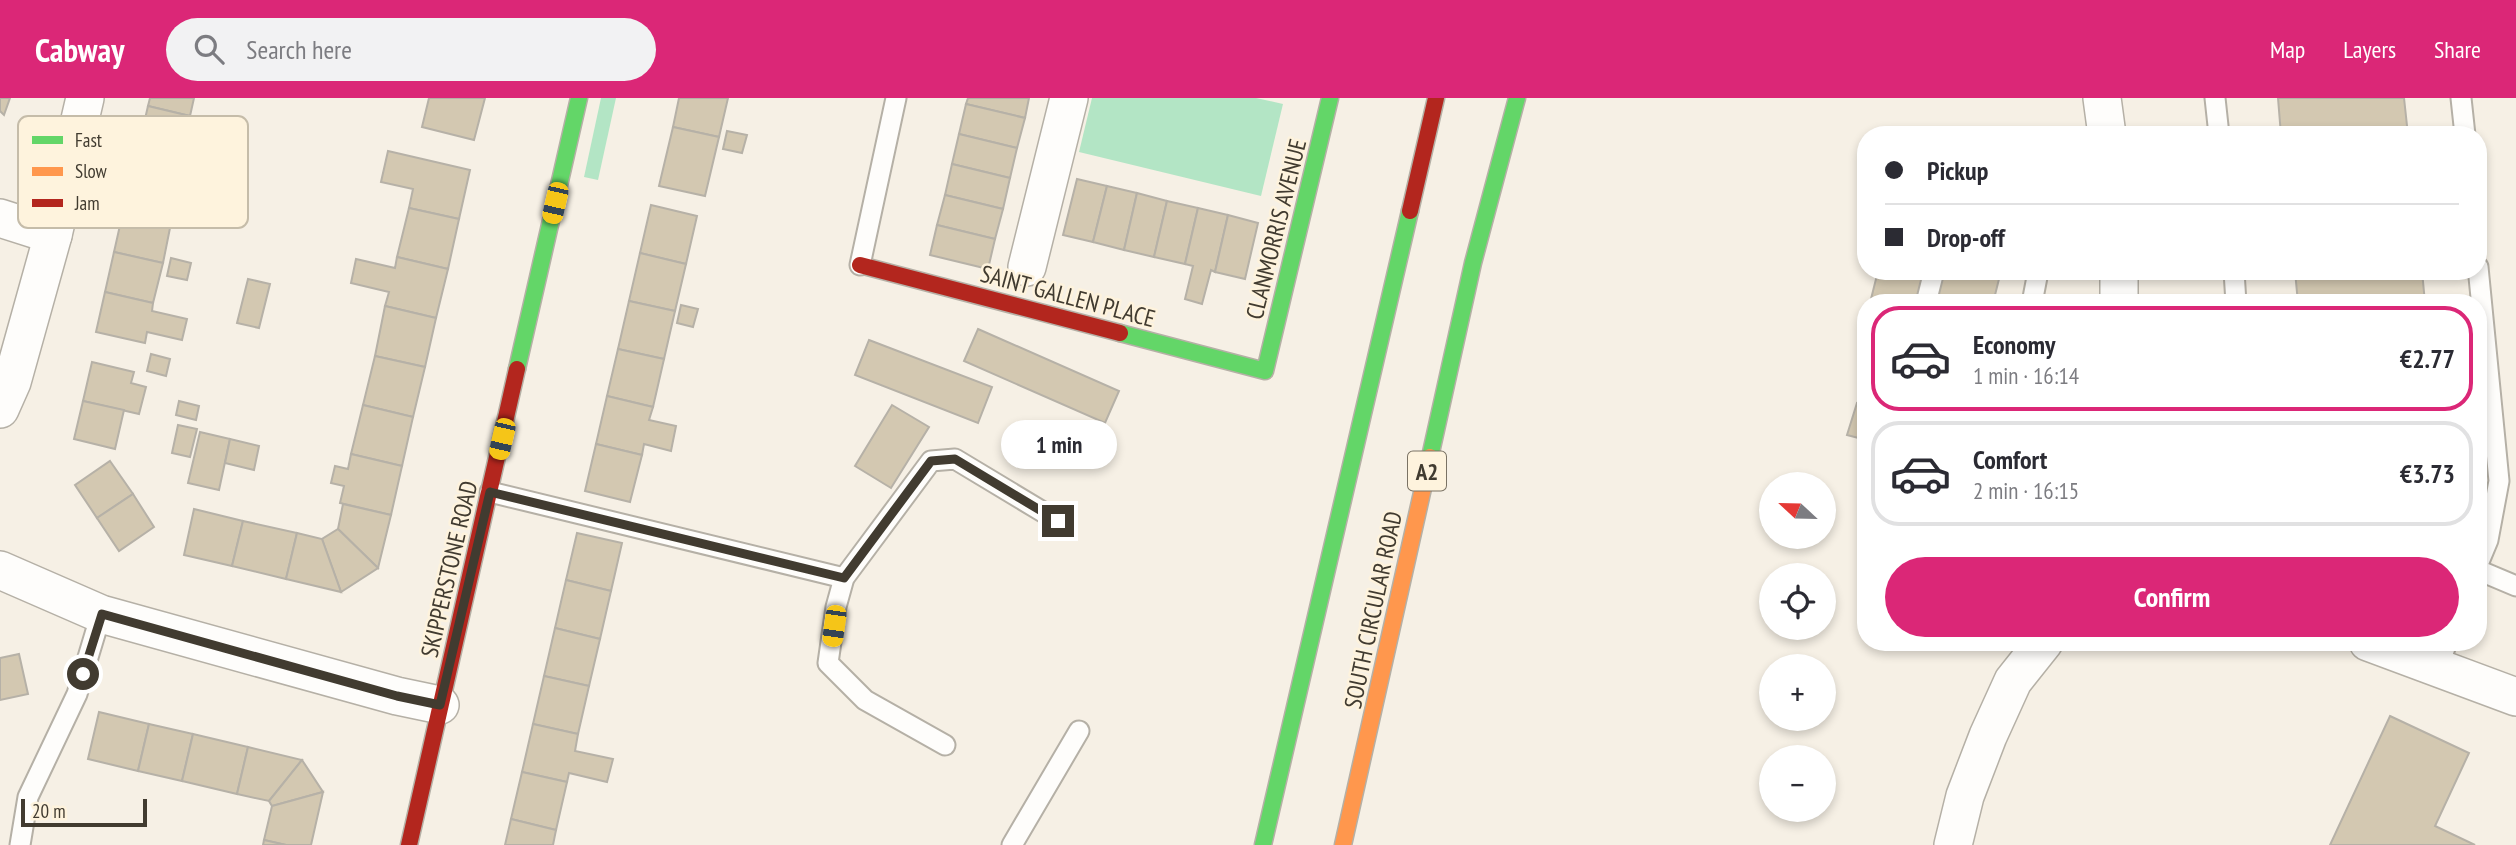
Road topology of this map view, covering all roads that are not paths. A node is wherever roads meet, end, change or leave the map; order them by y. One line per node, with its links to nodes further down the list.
1 (85, 98): 12 (street)
2 (579, 98): 27 (main road, SKIPPERSTONE ROAD)
3 (896, 98): 22 (lane)
4 (1069, 98): 23 (street)
5 (1331, 98): 25 (main road, CLANMORRIS AVENUE)
6 (1436, 98): 13 (main road)
7 (1442, 98): 13 (main road)
8 (1517, 98): 48 (main road, SOUTH CIRCULAR ROAD / A2)
9 (2102, 98): 14 (street)
10 (2215, 98): 15 (lane)
11 (2461, 98): 16 (lane)
12 (81, 116)
13 (1430, 124): 47 (main road)
14 (2106, 126)
15 (2218, 126)
16 (2464, 126)
17 (0, 218): 18 (street)
18 (18, 224)
19 (31, 228): 21 (street)
20 (55, 228): 21 (street)
21 (53, 235): 26 (street)
22 (860, 265): 25 (main road, SAINT GALLEN PLACE)
23 (1027, 267)
24 (2487, 359): 29 (lane)
25 (1265, 371)
26 (0, 409)
27 (490, 492): 32 (lane); 41 (main road, SKIPPERSTONE ROAD)
28 (1058, 521): 32 (lane)
29 (2487, 542)
30 (0, 570): 34 (street)
31 (2487, 574): 33 (lane)
32 (844, 578): 43 (lane)
33 (2516, 586)
34 (102, 614): 41 (street); 44 (lane)
35 (2020, 651): 39 (lane)
36 (2036, 651): 39 (street)
37 (2419, 651): 38 (street)
38 (2442, 655): 40 (street)
39 (2013, 681): 49 (street)
40 (2516, 697)
41 (440, 705): 45 (main road, SKIPPERSTONE ROAD)
42 (1079, 731): 46 (lane)
43 (945, 745)
44 (20, 845)
45 (409, 845)
46 (1012, 845)
47 (1263, 845)
48 (1343, 845)
49 (1953, 845)

